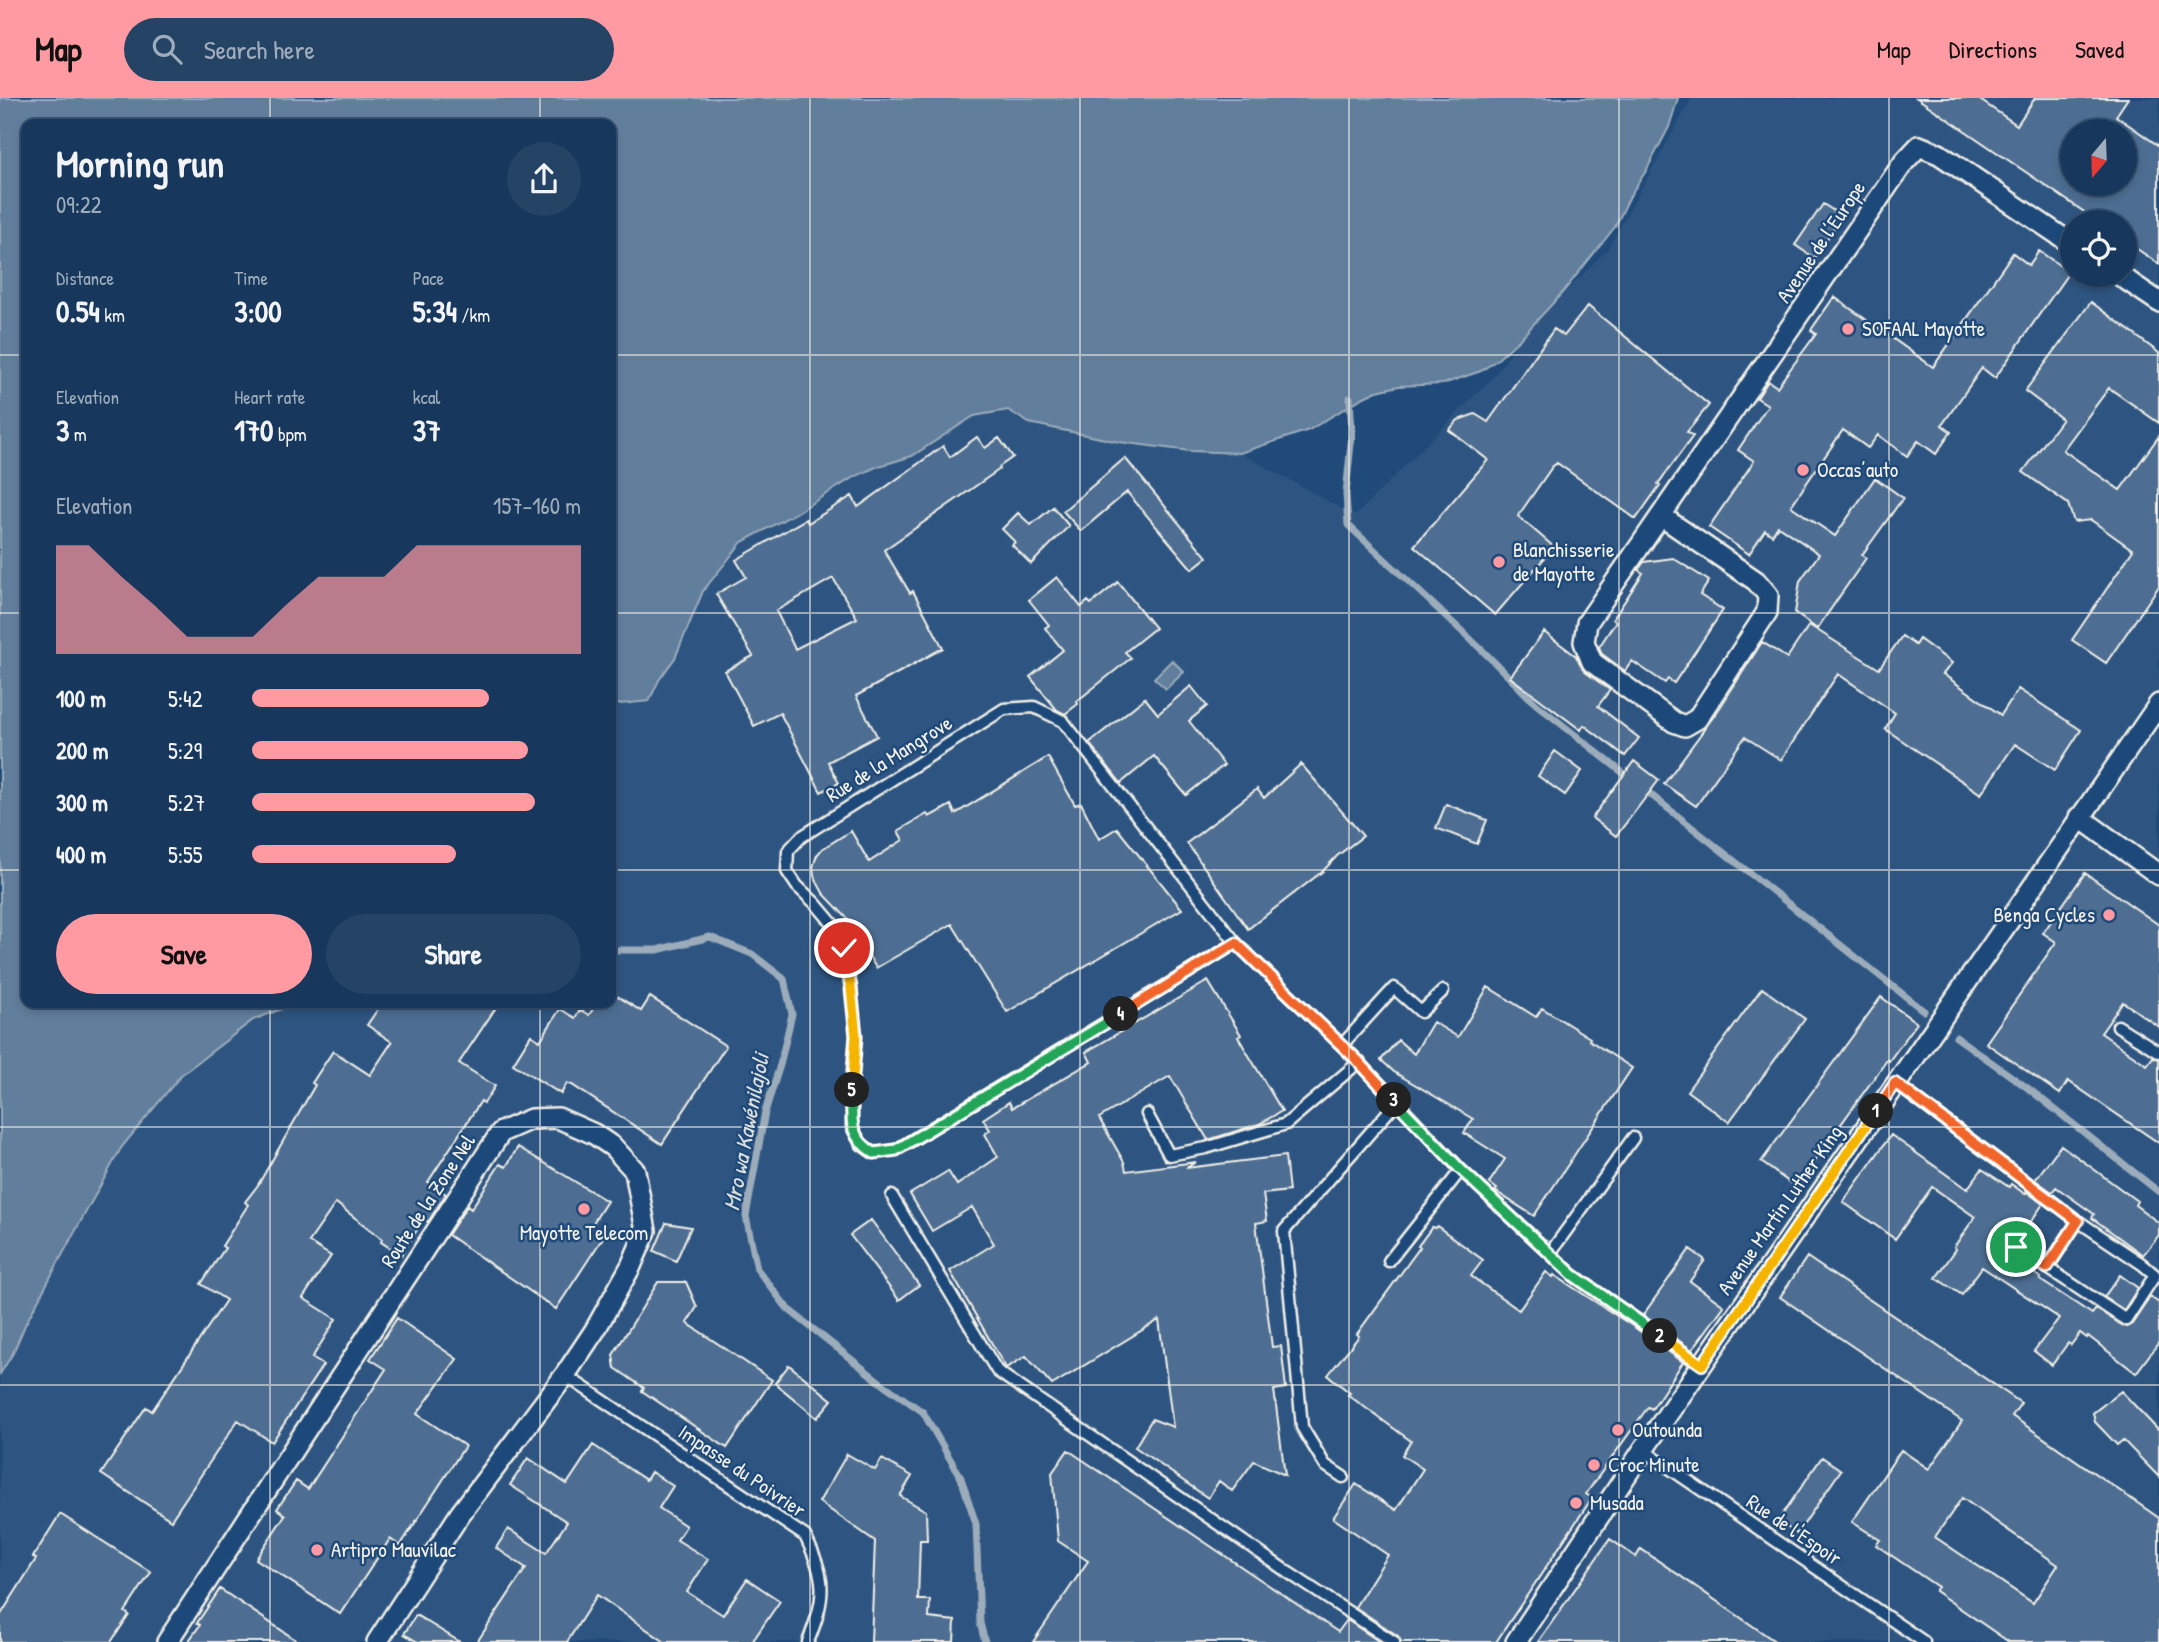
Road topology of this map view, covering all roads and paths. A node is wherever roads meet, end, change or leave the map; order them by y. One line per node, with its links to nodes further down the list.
1 (2060, 236): 4 (street, Avenue de l’Europe)
2 (2137, 287): 3 (street)
3 (2159, 302)
4 (1661, 516): 4 (street, Avenue de l’Europe)
5 (2159, 704): 6 (street, Avenue Martin Luther King)
6 (2079, 817): 7 (street); 14 (street, Avenue Martin Luther King)
7 (2159, 875)
8 (1236, 943): 8 (lane, Rue de la Mangrove); 11 (lane)
9 (1443, 991): 11 (lane)
10 (2118, 1026): 12 (lane)
11 (1342, 1045): 13 (lane)
12 (2159, 1052)
13 (1359, 1062): 15 (lane); 16 (lane)
14 (1895, 1083): 20 (lane); 25 (street, Avenue Martin Luther King)
15 (1396, 1102): 18 (lane); 28 (lane)
16 (1147, 1114)
17 (1633, 1138): 22 (lane)
18 (1461, 1170): 22 (lane); 23 (lane)
19 (892, 1196): 32 (lane)
20 (2078, 1221): 24 (lane); 24 (lane)
21 (2016, 1247): 24 (lane)
22 (1550, 1253): 25 (lane)
23 (1389, 1261)
24 (2047, 1268)
25 (1702, 1365): 27 (street, Avenue Martin Luther King)
26 (565, 1375): 29 (street, Route de la Zone Nel); 30 (street, Route de la Zone Nel); 31 (lane, Impasse du Poivrier)
27 (1643, 1450): 33 (street, Avenue Martin Luther King); 34 (lane, Rue de l'Espoir)
28 (1343, 1477)
29 (167, 1642)
30 (377, 1642)
31 (808, 1642)
32 (1394, 1642)
33 (1516, 1642)
34 (1924, 1642)

